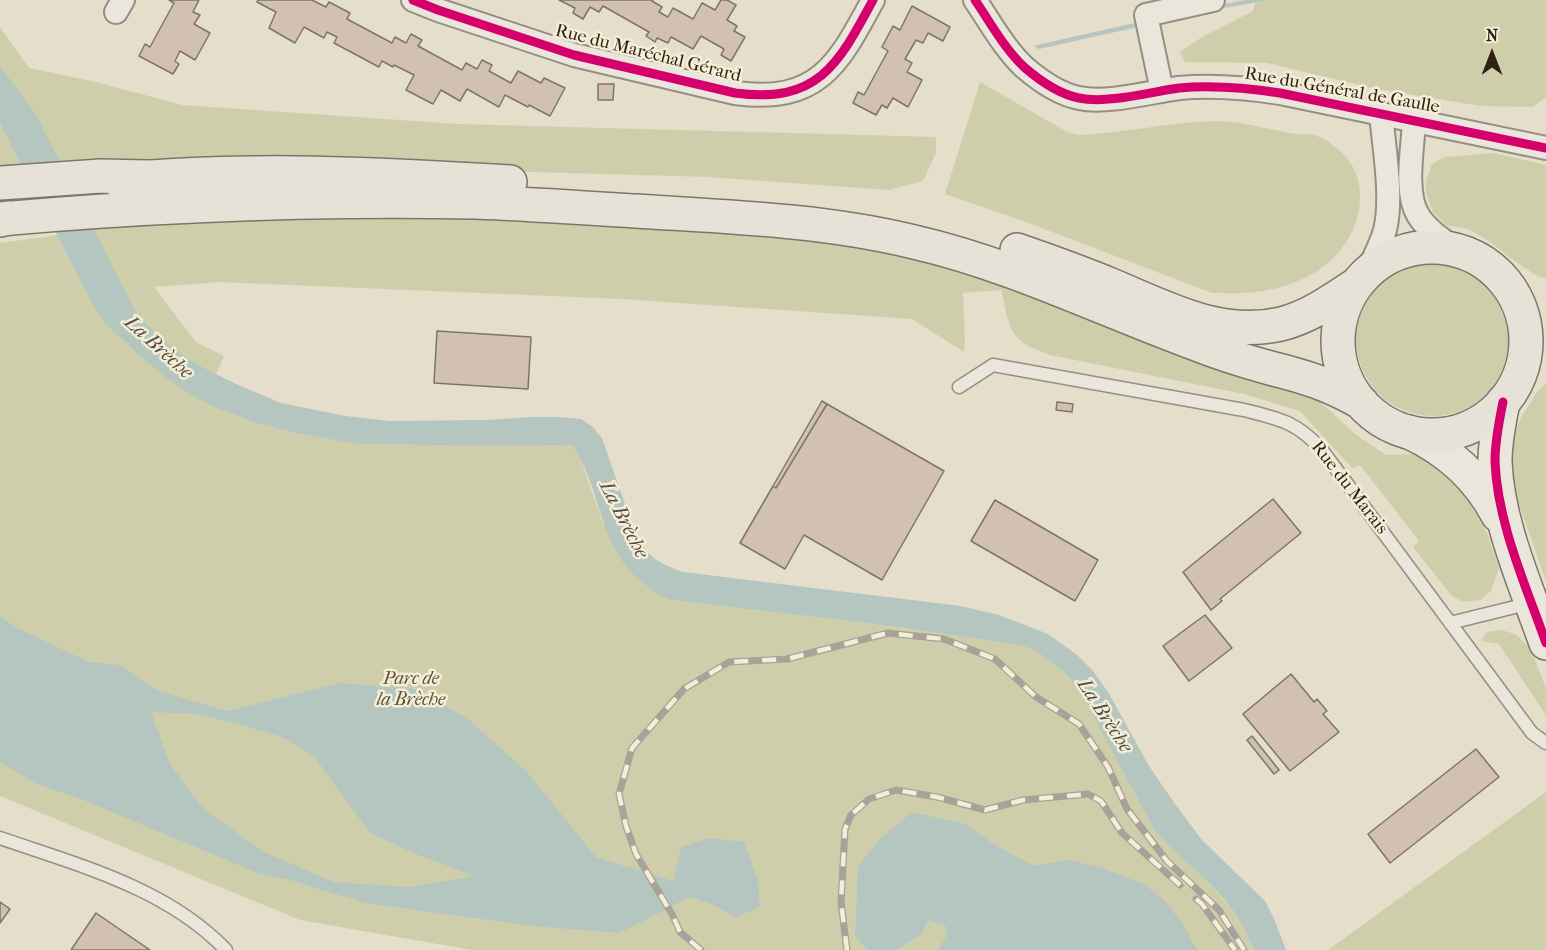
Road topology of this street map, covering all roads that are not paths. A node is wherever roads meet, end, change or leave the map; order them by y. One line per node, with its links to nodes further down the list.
1 (412, 0): 2 (street, Rue du Maréchal Gérard)
2 (873, 0)
3 (975, 0): 5 (street, Rue du Général de Gaulle)
4 (1213, 0): 5 (street)
5 (1162, 91): 6 (street, Rue du Général de Gaulle)
6 (1381, 114): 7 (street, Rue du Général de Gaulle); 11 (street)
7 (1414, 120): 8 (street, Rue du Général de Gaulle); 10 (street)
8 (1546, 147)
9 (11, 202): 11 (main road); 17 (main road)
10 (1457, 250): 11 (main road); 12 (main road)
11 (1362, 279): 17 (main road)
12 (1508, 285): 13 (main road); 16 (main road)
13 (1546, 298)
14 (1546, 357): 16 (main road)
15 (959, 387): 21 (lane, Rue du Marais)
16 (1511, 389): 18 (main road); 19 (street)
17 (1362, 403): 18 (main road)
18 (1410, 432): 19 (street)
19 (1506, 530): 20 (street)
20 (1532, 602): 21 (lane); 22 (street)
21 (1450, 623): 23 (lane, Rue du Marais)
22 (1546, 643)
23 (1546, 743)
24 (0, 838): 25 (lane)
25 (226, 950)

